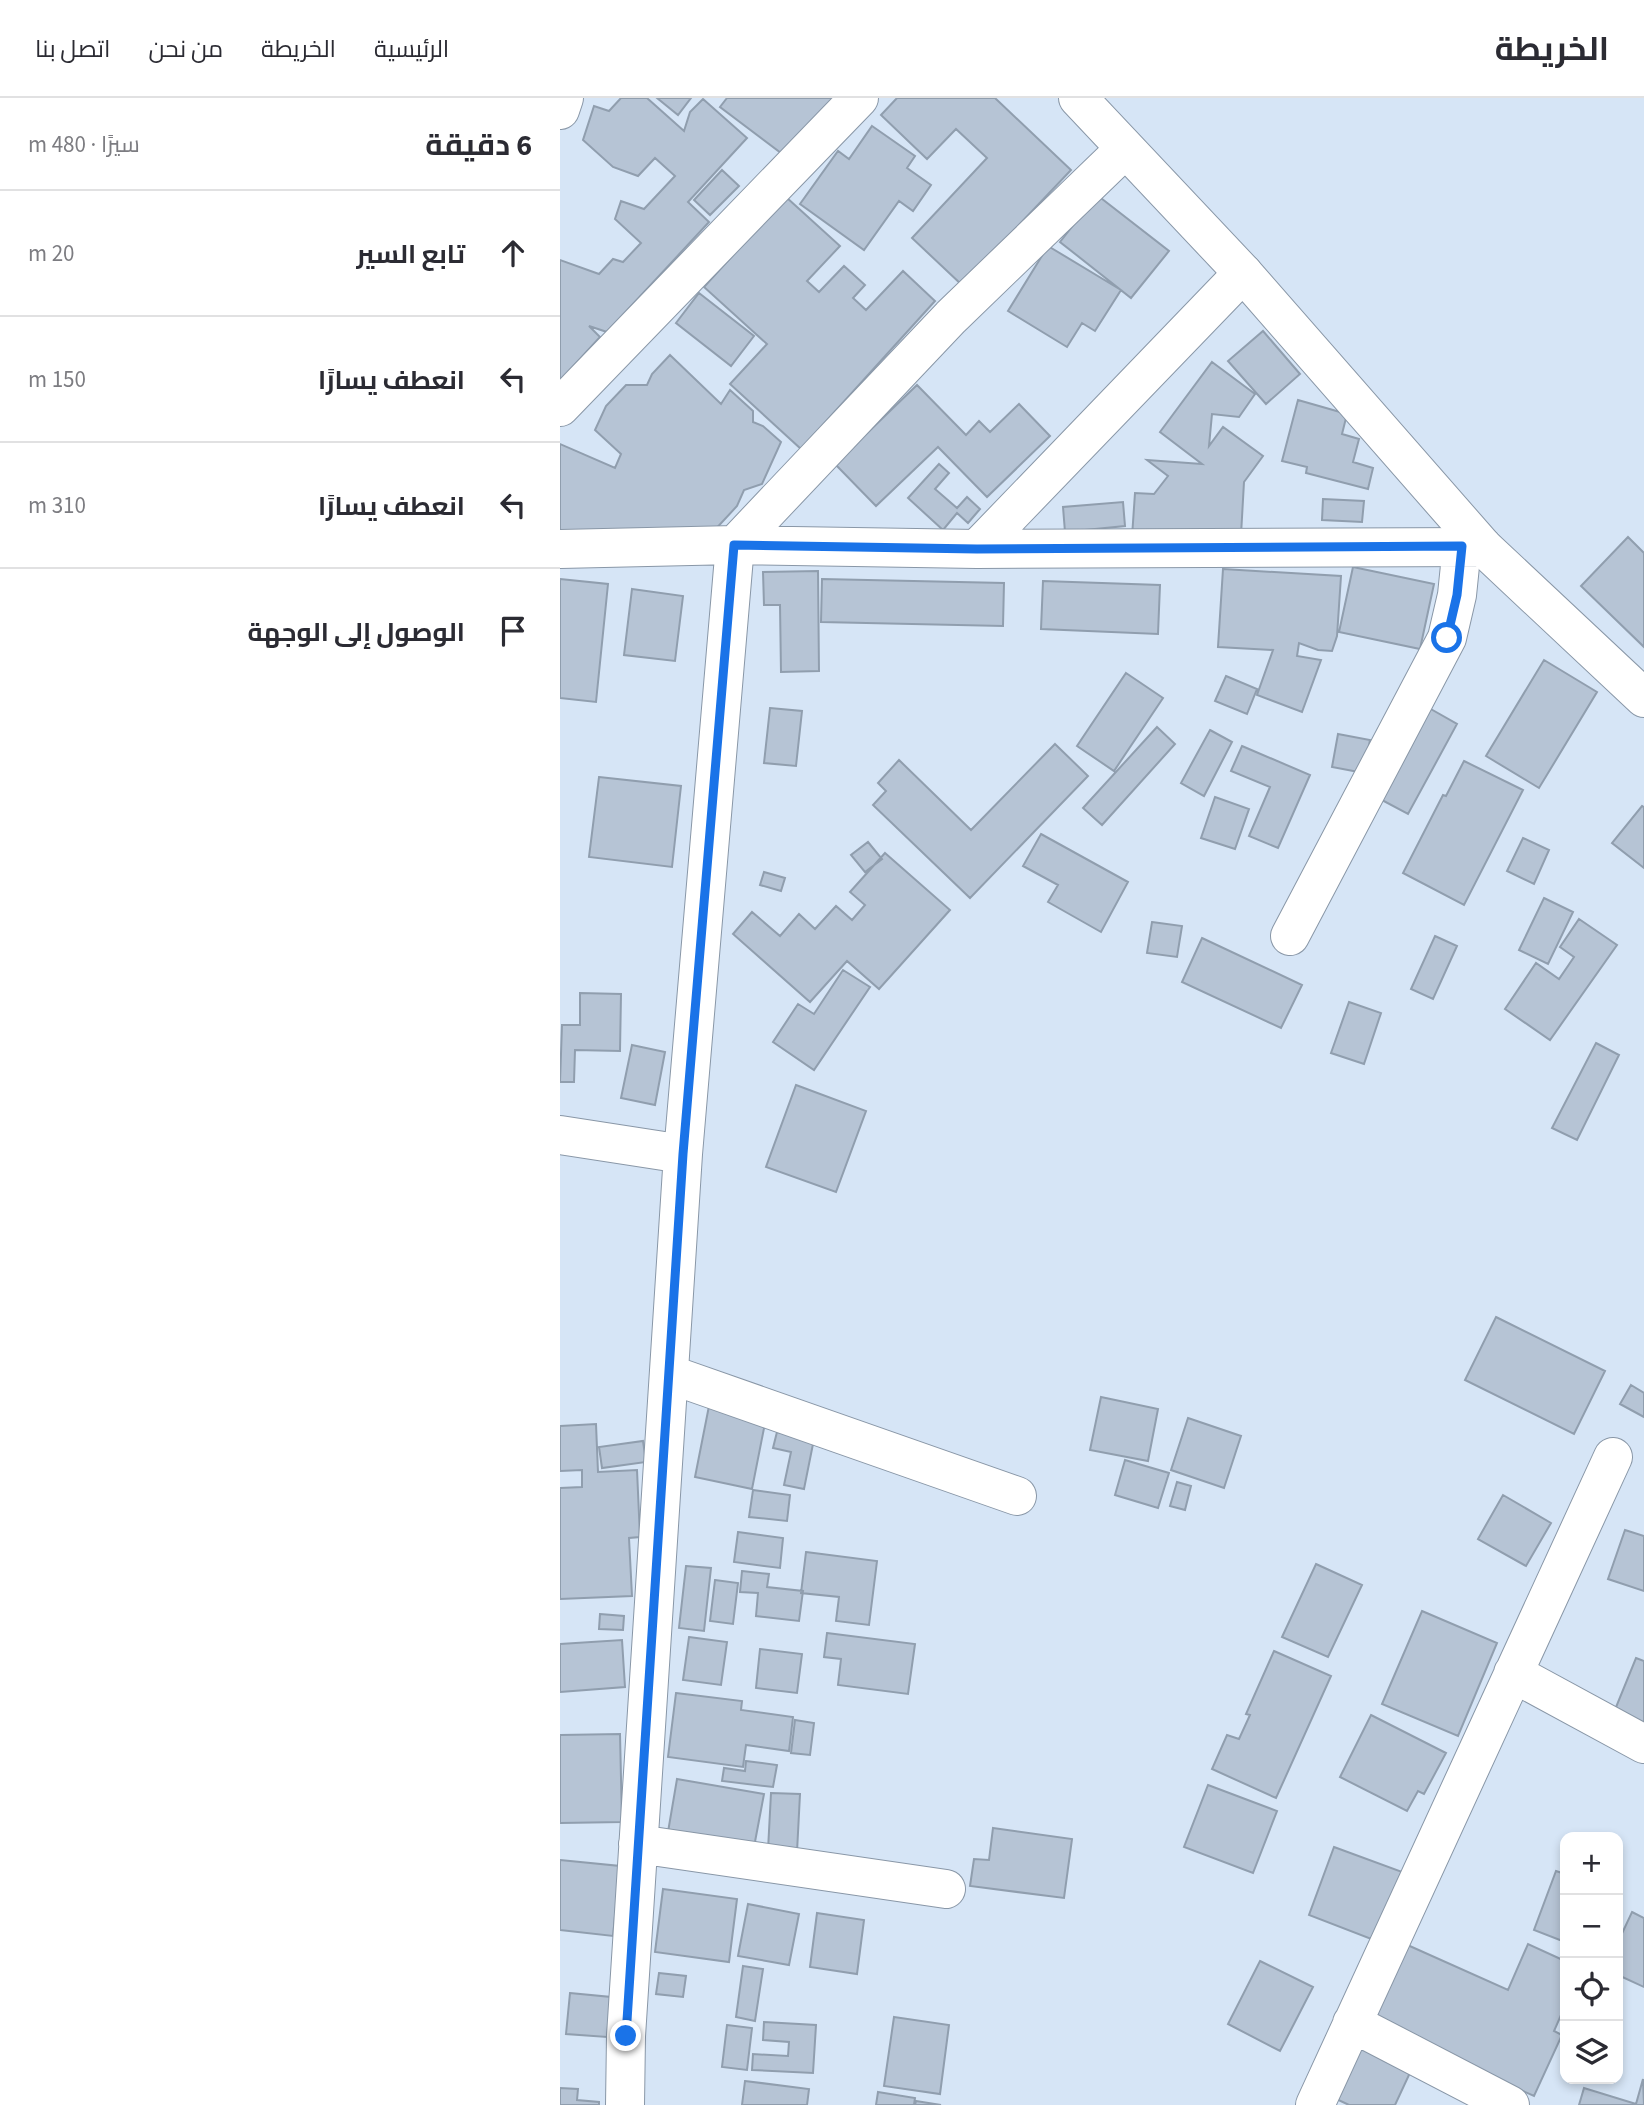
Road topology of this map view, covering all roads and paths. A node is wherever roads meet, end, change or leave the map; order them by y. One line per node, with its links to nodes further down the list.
1 (564, 98): 4 (street)
2 (859, 98): 7 (street)
3 (1078, 98): 5 (street)
4 (560, 110)
5 (1125, 149): 6 (street); 8 (street)
6 (1243, 272): 9 (street); 11 (street)
7 (560, 407)
8 (734, 545): 10 (street); 11 (street); 15 (street)
9 (1473, 546): 11 (street); 12 (street); 13 (street)
10 (560, 549)
11 (977, 549)
12 (1644, 698)
13 (1290, 936)
14 (560, 1135): 15 (street)
15 (683, 1154): 16 (street)
16 (669, 1374): 18 (street); 21 (street)
17 (1613, 1457): 19 (street)
18 (1017, 1496)
19 (1513, 1673): 20 (street); 23 (street)
20 (1644, 1744)
21 (638, 1844): 22 (street); 24 (street)
22 (946, 1889)
23 (1352, 2023): 25 (street); 26 (street)
24 (625, 2105)
25 (1315, 2105)
26 (1510, 2105)

